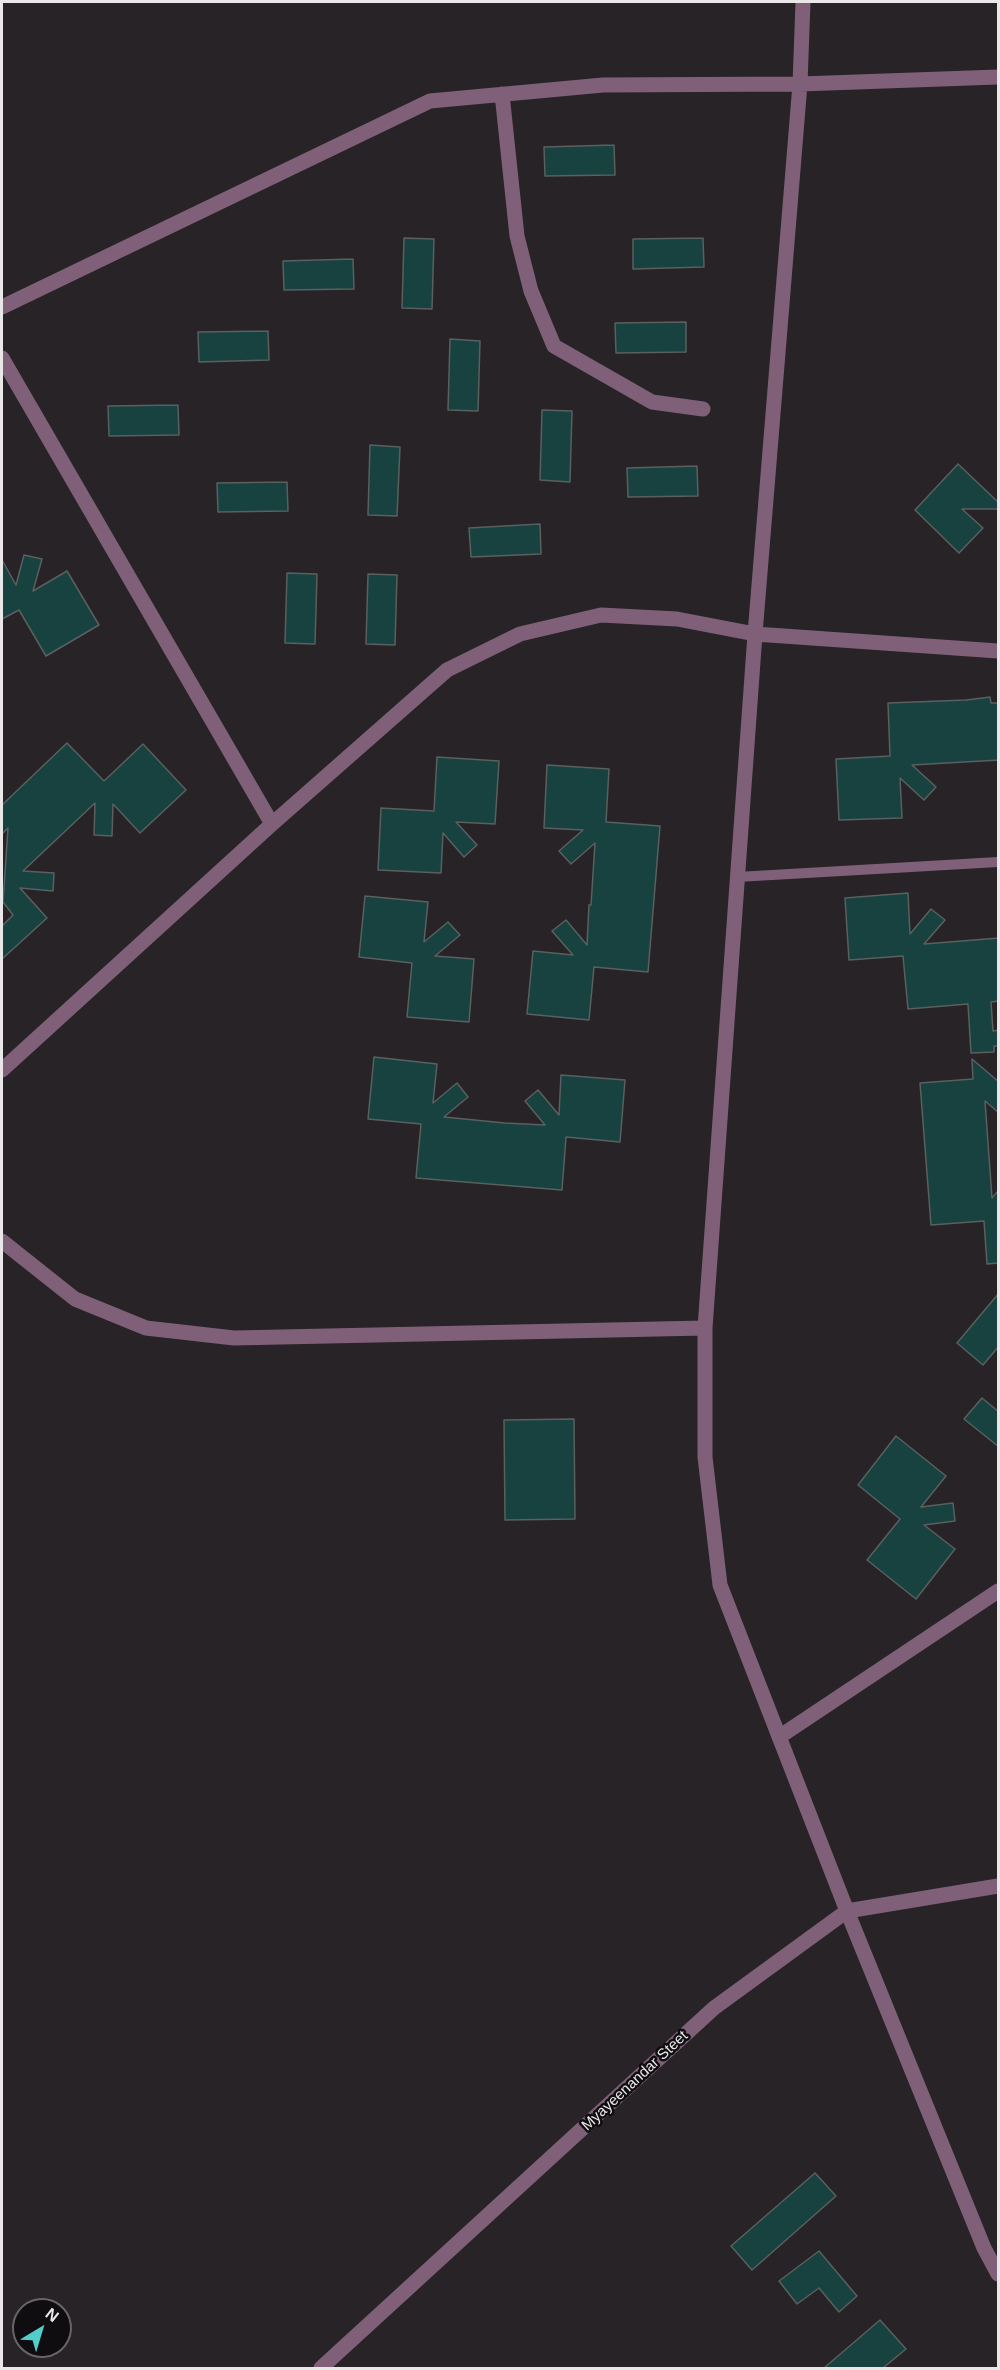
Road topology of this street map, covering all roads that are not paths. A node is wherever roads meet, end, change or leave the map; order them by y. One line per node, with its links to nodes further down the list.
1 (803, 2): 3 (street)
2 (999, 77): 3 (street)
3 (800, 84): 4 (street); 8 (street)
4 (502, 94): 5 (street); 7 (street)
5 (2, 307)
6 (2, 358): 10 (street)
7 (703, 409)
8 (755, 634): 9 (street); 10 (street); 12 (street)
9 (999, 651)
10 (272, 824): 13 (street)
11 (999, 862): 12 (lane)
12 (738, 878): 15 (street)
13 (2, 1070)
14 (2, 1241): 15 (street)
15 (705, 1328): 17 (street)
16 (999, 1591): 17 (street)
17 (779, 1737): 19 (street)
18 (999, 1886): 19 (street, Myayeenandar Steet)
19 (847, 1911): 20 (street); 21 (street, Myayeenandar Steet)
20 (999, 2274)
21 (321, 2368)

